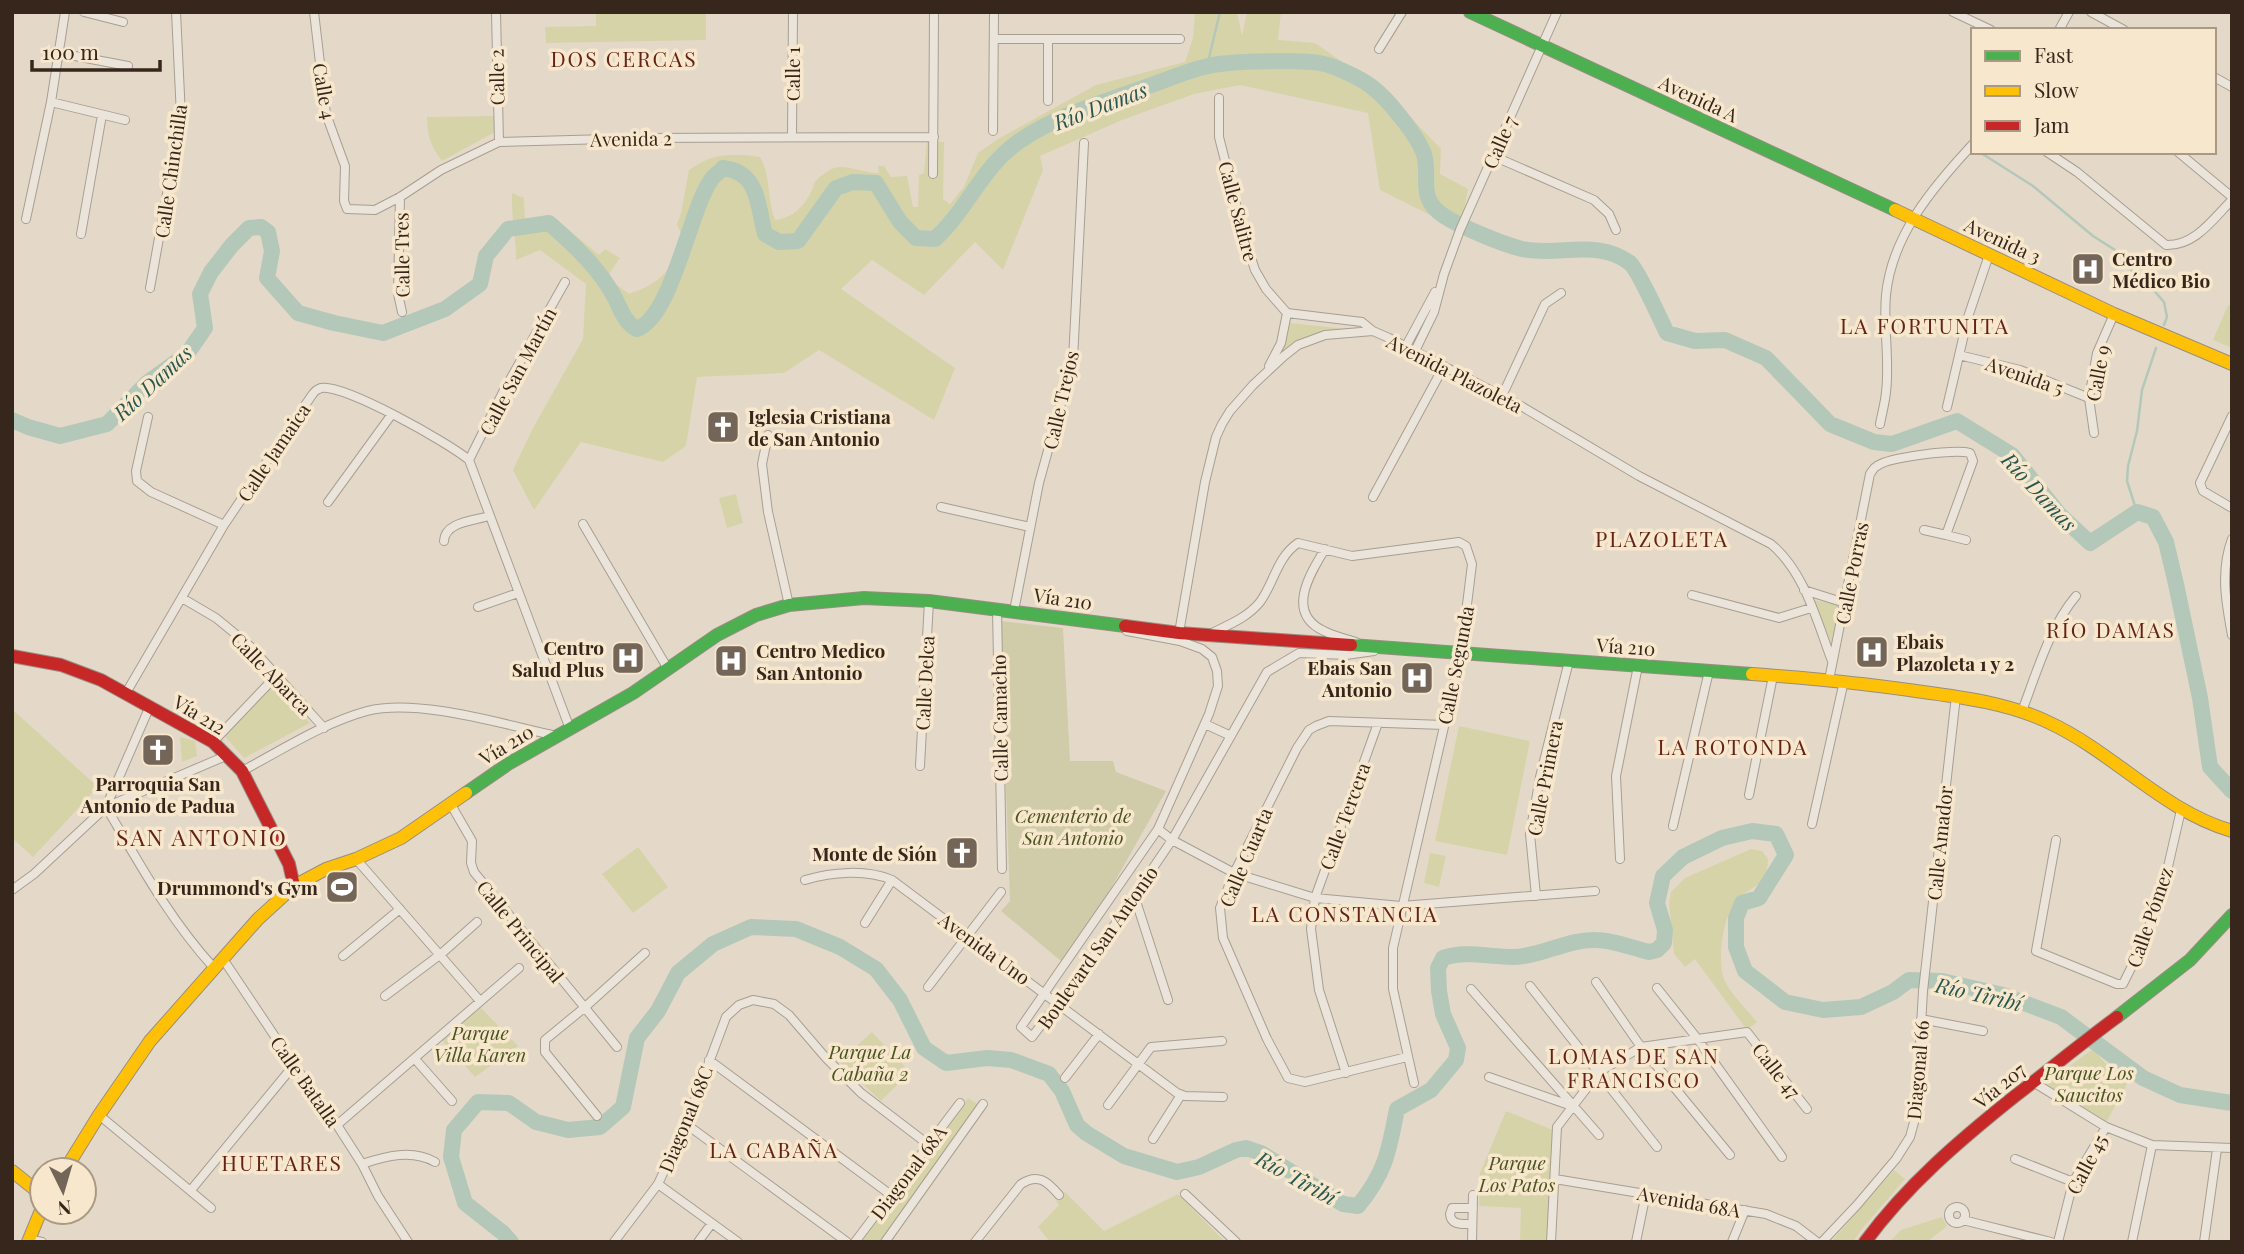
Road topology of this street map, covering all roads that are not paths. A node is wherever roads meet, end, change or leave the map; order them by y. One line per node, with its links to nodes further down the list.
1 (65, 12): 24 (street)
2 (85, 12): 15 (street)
3 (176, 12): 53 (street, Calle Chinchilla)
4 (314, 12): 45 (street, Calle 4)
5 (495, 12): 36 (street, Calle 2)
6 (793, 12): 34 (street, Calle 1)
7 (934, 12): 35 (street)
8 (995, 12): 19 (street)
9 (1402, 12): 23 (street)
10 (1470, 12): 22 (main road, Avenida A)
11 (1557, 12): 22 (street, Calle 7)
12 (1953, 12): 16 (street)
13 (2069, 12): 17 (street)
14 (2091, 12): 18 (street)
15 (123, 22)
16 (1987, 28)
17 (2060, 28)
18 (2120, 28)
19 (994, 38): 20 (street); 33 (street)
20 (1048, 38): 21 (street); 29 (street)
21 (1180, 38)
22 (1542, 46): 41 (street, Calle 7); 47 (main road, Avenida A)
23 (1379, 49)
24 (59, 53): 25 (street); 30 (street)
25 (128, 66)
26 (2216, 78): 27 (street)
27 (2232, 87)
28 (1219, 98): 56 (street, Calle Salitre)
29 (1048, 101)
30 (51, 102): 31 (street); 46 (street)
31 (102, 115): 32 (street); 49 (street)
32 (125, 120)
33 (993, 131)
34 (792, 136): 35 (street, Avenida 2); 36 (street, Avenida 2)
35 (934, 137): 42 (street)
36 (499, 142): 43 (street, Avenida 2)
37 (1084, 143): 82 (street, Calle Trejos)
38 (1971, 146): 47 (street)
39 (2050, 154): 44 (street)
40 (2180, 154): 44 (street)
41 (1493, 156): 48 (street); 51 (street, Calle 7)
42 (933, 174)
43 (400, 197): 45 (street, Avenida 2); 55 (street, Calle Tres)
44 (2232, 198)
45 (347, 209)
46 (26, 219)
47 (1912, 219): 50 (main road, Avenida 3); 71 (street)
48 (1616, 230)
49 (81, 234)
50 (1989, 255): 57 (main road, Avenida 3); 61 (street)
51 (1444, 274): 59 (street, Calle 7); 60 (street, Calle 7)
52 (565, 282): 74 (street, Calle San Martín)
53 (150, 288)
54 (1562, 293): 65 (street)
55 (402, 312)
56 (1287, 313): 58 (street); 64 (street)
57 (2114, 314): 62 (main road, Avenida 3); 66 (street, Calle 9)
58 (1373, 331): 59 (street, Avenida Plazoleta); 64 (street, Avenida Plazoleta)
59 (1406, 346): 60 (street, Avenida Plazoleta)
60 (1415, 351): 63 (street, Avenida Plazoleta)
61 (1959, 355): 66 (street, Avenida 5); 67 (street)
62 (2232, 364)
63 (1444, 366): 65 (street, Avenida Plazoleta); 75 (street)
64 (1265, 372): 102 (street, Avenida Plazoleta)
65 (1502, 396): 89 (street, Avenida Plazoleta)
66 (2089, 398): 72 (street, Calle 9)
67 (1947, 407)
68 (392, 414): 74 (street, Calle Jamaica); 76 (street); 81 (street, Calle Jamaica)
69 (2232, 416): 78 (street)
70 (148, 417): 81 (street)
71 (1880, 424)
72 (2094, 433)
73 (768, 435): 96 (street)
74 (469, 460): 79 (street)
75 (1373, 497)
76 (328, 502)
77 (941, 507): 82 (street)
78 (2232, 508)
79 (489, 516): 87 (street); 90 (street)
80 (583, 524): 112 (street)
81 (224, 525): 93 (street, Calle Jamaica)
82 (1030, 527): 100 (street, Calle Trejos)
83 (1924, 530): 84 (street)
84 (1946, 535): 86 (street); 95 (street, Calle Porras)
85 (2232, 539): 103 (street)
86 (1966, 540)
87 (444, 541)
88 (1325, 549): 104 (street, Calle Segunda); 105 (street); 107 (street, Calle Segunda)
89 (1804, 590): 95 (street); 98 (street, Avenida Plazoleta)
90 (518, 593): 97 (street); 126 (street)
91 (1692, 595): 98 (street)
92 (2076, 596): 121 (street)
93 (182, 598): 114 (street, Calle Abarca); 118 (street, Calle Jamaica)
94 (929, 601): 96 (main road, Vía 210); 99 (main road, Vía 210); 131 (street, Calle Delca)
95 (1845, 603): 110 (street, Calle Porras)
96 (789, 606): 112 (main road, Vía 210)
97 (478, 607)
98 (1811, 608): 110 (street, Avenida Plazoleta)
99 (997, 609): 100 (main road, Vía 210); 145 (street, Calle Camacho)
100 (1014, 611): 101 (main road, Vía 210)
101 (1111, 625): 102 (main road, Vía 210); 123 (street, Boulevard San Antonio)
102 (1179, 633): 104 (main road, Vía 210)
103 (2232, 635)
104 (1207, 636): 105 (main road, Vía 210)
105 (1371, 647): 106 (main road, Vía 210)
106 (1387, 648): 107 (main road, Vía 210); 128 (street, Boulevard San Antonio)
107 (1461, 653): 109 (main road, Vía 210); 124 (street, Calle Segunda)
108 (12, 656): 118 (main road, Vía 212)
109 (1569, 661): 111 (main road, Vía 210); 153 (street, Calle Primera)
110 (1832, 662): 116 (street, Calle Porras)
111 (1638, 666): 113 (main road, Vía 210); 144 (street)
112 (668, 669): 126 (main road, Vía 210)
113 (1709, 671): 115 (main road, Vía 210); 138 (street)
114 (277, 675): 125 (street, Calle Abarca); 129 (street)
115 (1773, 676): 116 (main road, Vía 210); 133 (street)
116 (1829, 680): 117 (main road, Vía 210)
117 (1844, 681): 119 (main road, Vía 210); 137 (street)
118 (126, 693): 120 (main road, Vía 212)
119 (1956, 696): 121 (main road, Vía 210); 172 (street, Calle Amador)
120 (150, 706): 129 (main road, Vía 212); 135 (street)
121 (2022, 711): 136 (main road, Vía 210)
122 (1378, 723): 124 (street, Calle Cuarta); 146 (street, Calle Cuarta); 155 (street, Calle Tercera)
123 (1205, 724): 128 (street); 139 (street, Boulevard San Antonio)
124 (1444, 725): 156 (street, Calle Segunda)
125 (324, 728): 127 (street); 132 (street)
126 (570, 729): 127 (main road, Vía 210)
127 (557, 736): 134 (main road, Vía 210)
128 (1231, 736): 141 (street, Boulevard San Antonio)
129 (214, 742): 130 (main road, Vía 212)
130 (228, 755): 132 (main road, Vía 212); 135 (street)
131 (919, 766)
132 (242, 771): 149 (main road, Vía 212)
133 (1749, 795)
134 (450, 803): 143 (main road, Vía 210); 178 (street, Calle Principal)
135 (106, 807): 150 (street); 165 (street, Calle Batalla)
136 (2181, 810): 140 (main road, Vía 210); 142 (street, Calle Pómez)
137 (1812, 824)
138 (1673, 826)
139 (1157, 830): 141 (street); 173 (street, Boulevard San Antonio)
140 (2231, 831)
141 (1172, 840): 146 (street); 154 (street, Boulevard San Antonio)
142 (2056, 840)
143 (356, 859): 149 (main road, Vía 210); 157 (street)
144 (1620, 859)
145 (1002, 869)
146 (1234, 873): 155 (street); 192 (street, Calle Cuarta)
147 (805, 880): 148 (street, Avenida Uno)
148 (892, 880): 160 (street); 161 (street, Avenida Uno)
149 (294, 886): 165 (main road, Vía 210)
150 (12, 890)
151 (1595, 891): 153 (street)
152 (1001, 892): 161 (street)
153 (1536, 896): 156 (street)
154 (1135, 898): 175 (street); 177 (street, Boulevard San Antonio)
155 (1315, 898): 156 (street); 192 (street, Calle Tercera)
156 (1401, 906): 186 (street, Calle Segunda)
157 (400, 909): 163 (street); 164 (street)
158 (2232, 915): 195 (main road, Vía 207)
159 (477, 922): 163 (street)
160 (864, 923)
161 (968, 935): 169 (street); 173 (street, Avenida Uno)
162 (645, 953): 178 (street)
163 (440, 954): 174 (street); 176 (street)
164 (343, 956)
165 (218, 963): 190 (street, Calle Batalla); 205 (main road, Vía 210)
166 (519, 968): 176 (street)
167 (1596, 982): 185 (street)
168 (1530, 986): 191 (street)
169 (928, 987)
170 (1657, 988): 182 (street)
171 (1471, 989): 203 (street)
172 (1923, 991): 179 (street, Diagonal 66)
173 (1045, 992): 177 (street, Avenida Uno); 177 (street, Boulevard San Antonio)
174 (386, 996)
175 (1168, 1000)
176 (480, 1001): 187 (street)
177 (1059, 1004): 181 (street, Avenida Uno)
178 (583, 1008): 184 (street, Calle Principal); 206 (street)
179 (1921, 1019): 180 (street); 256 (street, Diagonal 66)
180 (1983, 1031)
181 (1099, 1034): 189 (street, Avenida Uno); 194 (street)
182 (1696, 1037): 185 (street); 204 (street, Calle 47); 219 (street)
183 (1222, 1041): 189 (street)
184 (617, 1047)
185 (1641, 1047): 191 (street); 218 (street)
186 (1408, 1057): 192 (street, Calle Cuarta); 196 (street, Calle Segunda)
187 (415, 1059): 199 (street); 208 (street)
188 (709, 1060): 207 (street, Diagonal 68C); 212 (street, Diagonal 68C); 231 (street)
189 (1138, 1064): 197 (street, Avenida Uno); 202 (street)
190 (294, 1065): 208 (street, Calle Batalla); 228 (street)
191 (1599, 1072): 203 (street); 214 (street)
192 (1346, 1073)
193 (1489, 1077): 203 (street)
194 (1065, 1078)
195 (2033, 1082): 209 (street); 257 (main road, Vía 207)
196 (1414, 1083)
197 (1181, 1095): 198 (street); 211 (street)
198 (1223, 1097)
199 (452, 1101)
200 (960, 1103): 212 (street, Diagonal 68A)
201 (983, 1104): 249 (street)
202 (1108, 1105)
203 (1572, 1106): 210 (street); 224 (street)
204 (1807, 1109)
205 (99, 1115): 217 (main road, Vía 210); 228 (street)
206 (597, 1116)
207 (685, 1124): 227 (street, Diagonal 68C); 247 (street)
208 (337, 1125): 222 (street, Calle Batalla)
209 (2106, 1127): 213 (street); 225 (street, Calle 45)
210 (1599, 1135)
211 (1153, 1139)
212 (929, 1145): 231 (street, Diagonal 68A)
213 (2152, 1145): 216 (street); 260 (street)
214 (1657, 1147)
215 (2232, 1148): 216 (street)
216 (2217, 1149): 261 (street)
217 (74, 1156)
218 (1730, 1156)
219 (1782, 1157)
220 (2015, 1159): 225 (street)
221 (435, 1162): 222 (street)
222 (362, 1164): 243 (street, Calle Batalla)
223 (12, 1171): 226 (main road)
224 (1555, 1179): 229 (street, Avenida 68A); 253 (street)
225 (2073, 1182): 259 (street, Calle 45)
226 (28, 1184)
227 (658, 1184): 238 (street); 244 (street, Diagonal 68C)
228 (191, 1190): 234 (street)
229 (1646, 1193): 236 (street, Avenida 68A); 254 (street)
230 (1185, 1194): 251 (street)
231 (891, 1195): 248 (street, Diagonal 68A)
232 (1059, 1195): 240 (street)
233 (1473, 1195): 235 (street)
234 (211, 1208)
235 (1473, 1208): 239 (street); 239 (street)
236 (1745, 1210): 255 (street); 256 (street, Avenida 68A)
237 (1963, 1220): 258 (street)
238 (712, 1223): 245 (street); 246 (street)
239 (1472, 1224): 252 (street)
240 (978, 1238): 250 (street)
241 (28, 1240): 242 (street)
242 (42, 1242)
243 (408, 1242)
244 (614, 1242)
245 (698, 1242)
246 (738, 1242)
247 (847, 1242)
248 (855, 1242)
249 (885, 1242)
250 (989, 1242)
251 (1236, 1242)
252 (1472, 1242)
253 (1550, 1242)
254 (1636, 1242)
255 (1732, 1242)
256 (1819, 1242)
257 (1865, 1242)
258 (2051, 1242)
259 (2058, 1242)
260 (2132, 1242)
261 (2204, 1242)

